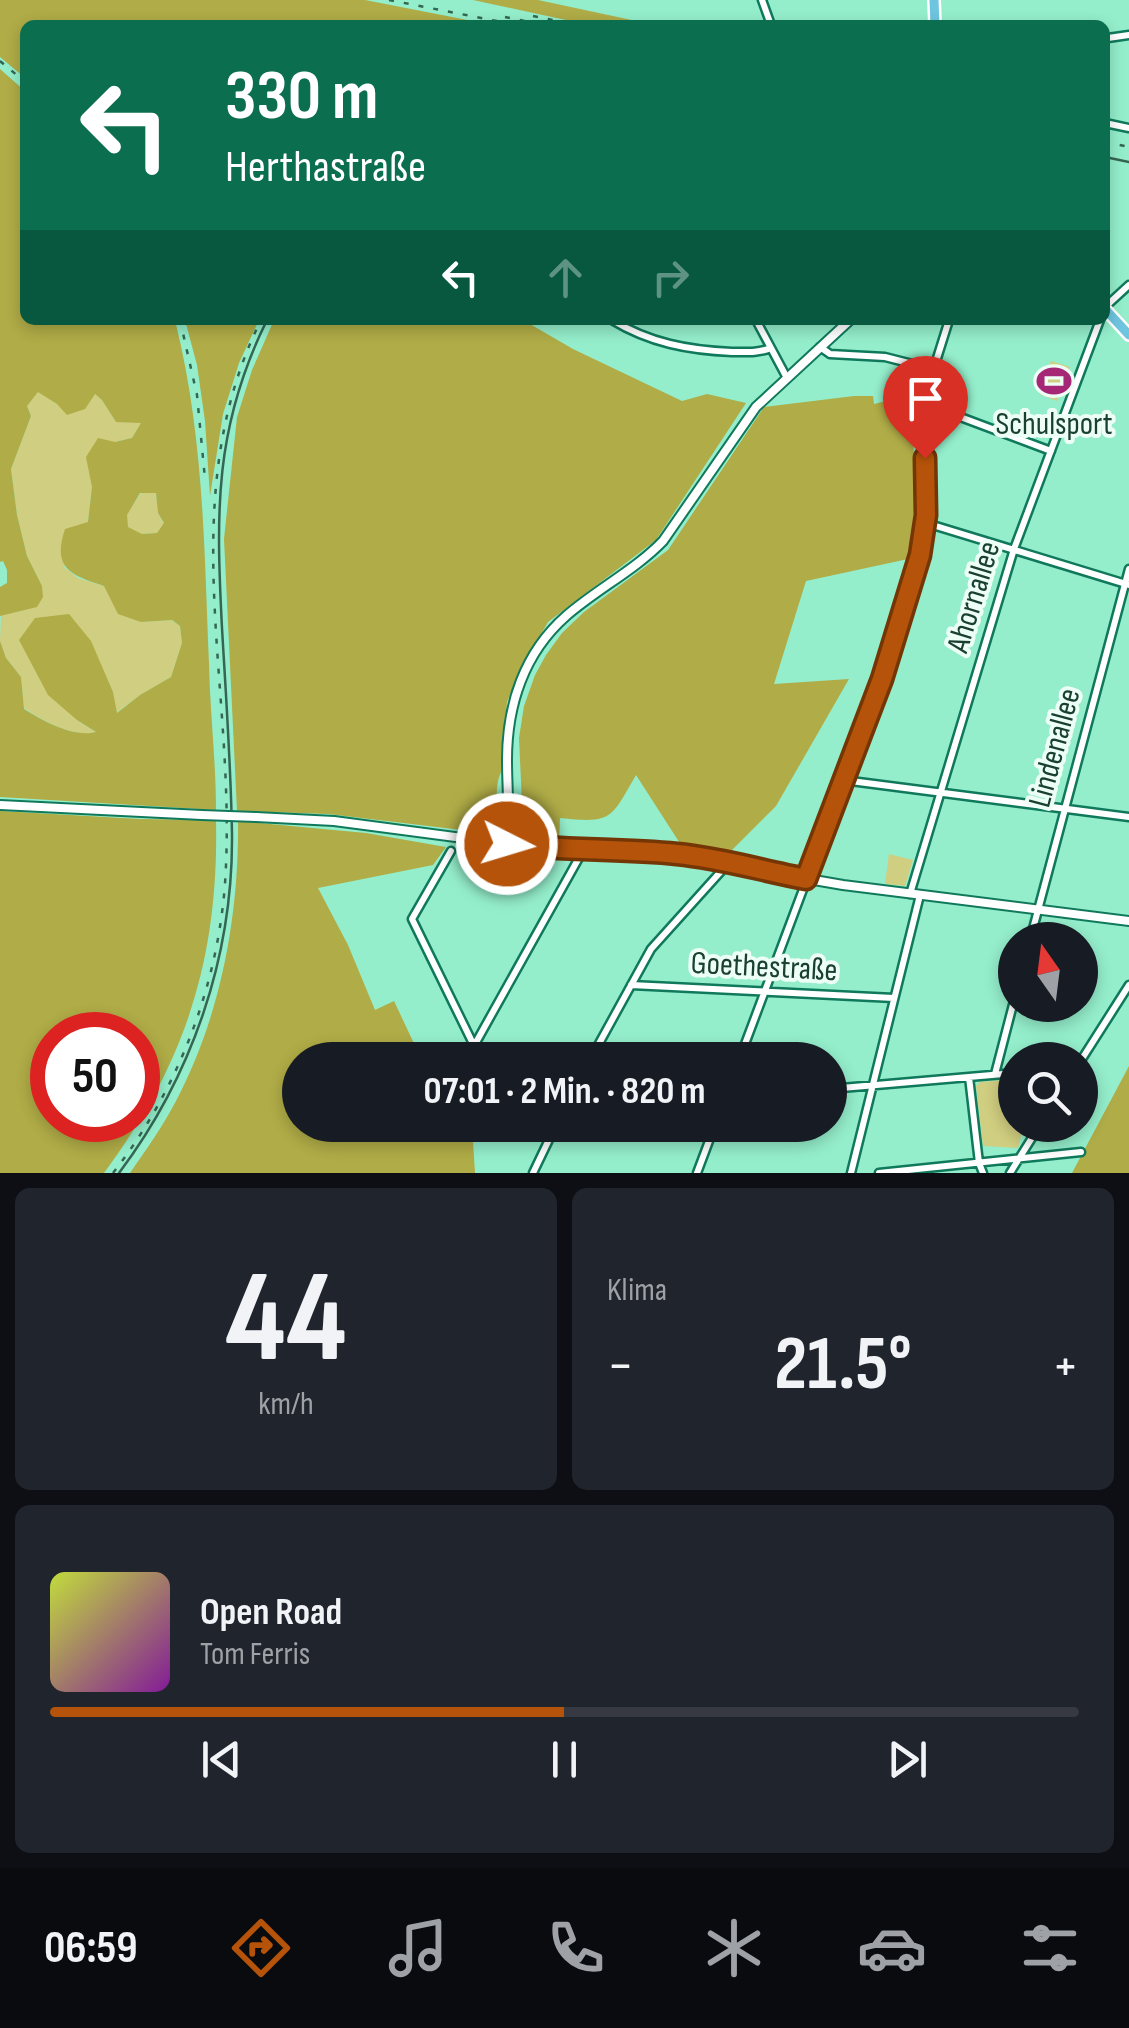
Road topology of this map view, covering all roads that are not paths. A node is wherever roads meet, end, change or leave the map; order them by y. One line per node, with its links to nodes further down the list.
1 (1129, 286): 2 (street)
2 (1110, 303)
3 (1110, 313): 9 (main road)
4 (621, 325): 11 (street)
5 (759, 325): 11 (street)
6 (844, 325): 10 (main road)
7 (948, 325): 12 (street)
8 (1098, 325): 15 (street, Ahornallee)
9 (1129, 334)
10 (820, 347): 12 (street); 13 (main road)
11 (771, 348): 13 (street)
12 (932, 369): 14 (street)
13 (787, 378): 25 (main road)
14 (923, 403): 15 (street); 16 (street)
15 (1051, 450): 17 (street, Ahornallee)
16 (926, 524): 17 (street); 20 (street)
17 (1014, 550): 19 (street); 21 (street, Ahornallee)
18 (1129, 568): 19 (street, Lindenallee)
19 (1126, 585): 23 (street, Lindenallee)
20 (843, 780): 21 (street); 29 (street)
21 (941, 792): 23 (street); 30 (street, Ahornallee)
22 (0, 804): 25 (main road, bridge)
23 (1065, 808): 24 (street); 31 (street, Lindenallee)
24 (1129, 816)
25 (507, 844): 26 (main road)
26 (581, 850): 28 (main road); 40 (street)
27 (452, 852): 39 (street)
28 (726, 861): 29 (main road); 35 (street)
29 (806, 879): 30 (main road); 36 (street)
30 (915, 894): 31 (main road); 37 (street, Ahornallee)
31 (1038, 910): 32 (main road); 33 (street, Lindenallee)
32 (1129, 921)
33 (1035, 922)
34 (1129, 984): 43 (street)
35 (631, 985): 36 (street, Goethestraße); 41 (street)
36 (764, 992): 37 (street, Goethestraße); 42 (street)
37 (894, 998): 47 (street, Ahornallee)
38 (1009, 1022): 44 (street)
39 (472, 1042)
40 (476, 1042)
41 (600, 1042)
42 (746, 1042)
43 (1093, 1042)
44 (995, 1074): 45 (street); 46 (street)
45 (998, 1074)
46 (970, 1077): 47 (street); 54 (street)
47 (872, 1087): 48 (street); 57 (street, Ahornallee)
48 (847, 1088)
49 (548, 1142): 55 (street)
50 (709, 1142): 56 (street)
51 (1030, 1142): 53 (street)
52 (1081, 1152): 53 (street)
53 (1020, 1158): 54 (street); 60 (street)
54 (978, 1162): 58 (street); 59 (street)
55 (533, 1173)
56 (697, 1173)
57 (851, 1173)
58 (879, 1173)
59 (983, 1173)
60 (1010, 1173)

